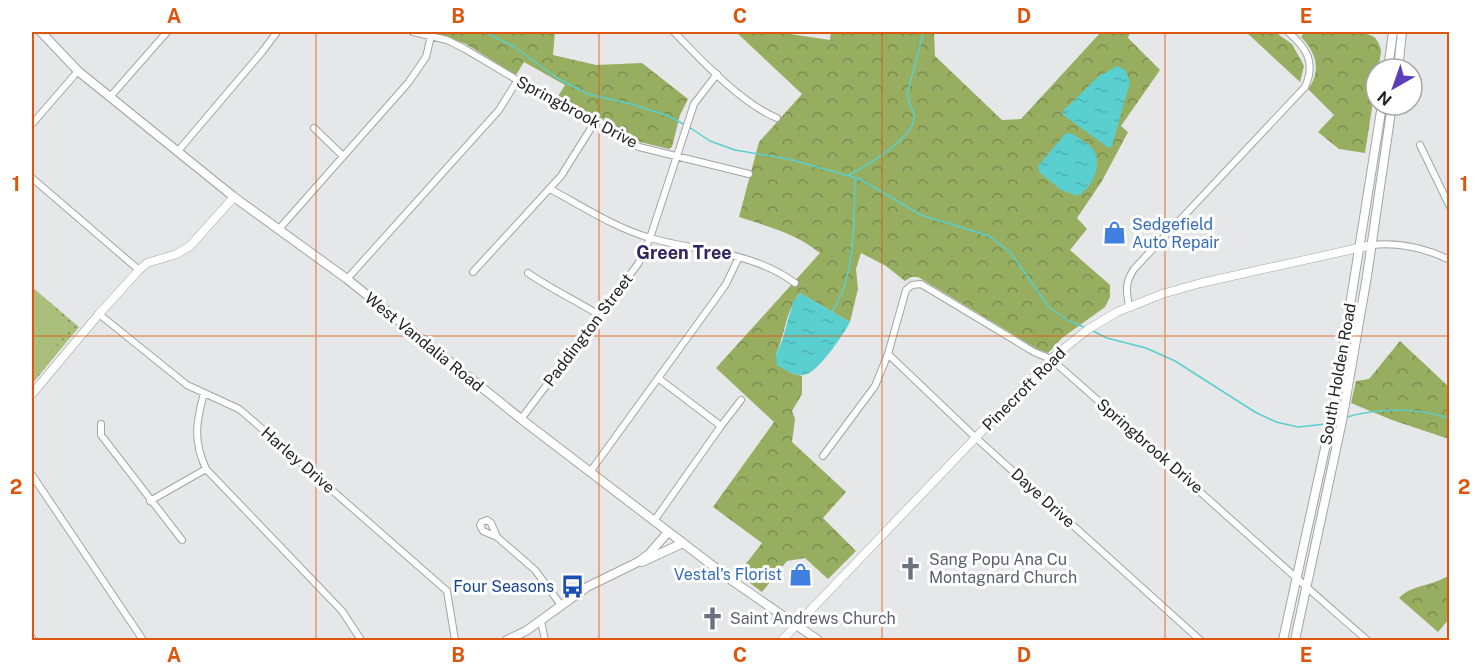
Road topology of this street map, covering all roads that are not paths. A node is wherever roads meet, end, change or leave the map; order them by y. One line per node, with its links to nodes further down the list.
1 (41, 32): 12 (main road, West Vandalia Road)
2 (166, 32): 15 (street)
3 (277, 32): 23 (street)
4 (412, 32): 9 (street, Springbrook Drive)
5 (674, 32): 13 (street)
6 (1288, 32): 42 (street)
7 (1393, 32): 10 (main road)
8 (1402, 32): 11 (main road)
9 (431, 36): 14 (street, Springbrook Drive); 24 (street)
10 (1390, 57)
11 (1399, 57)
12 (78, 71): 15 (main road, West Vandalia Road); 19 (street)
13 (717, 74): 18 (street); 25 (street, Paddington Street)
14 (517, 81): 20 (street, Springbrook Drive); 40 (street)
15 (110, 97): 23 (main road, West Vandalia Road)
16 (1380, 117): 34 (main road, South Holden Road)
17 (1390, 117): 33 (main road, South Holden Road)
18 (777, 118)
19 (32, 124)
20 (593, 125): 25 (street, Springbrook Drive); 28 (street)
21 (314, 128): 24 (street)
22 (1420, 146): 30 (street)
23 (178, 151): 29 (main road, West Vandalia Road)
24 (344, 156): 31 (street)
25 (676, 156): 26 (street, Springbrook Drive); 32 (street, Paddington Street)
26 (749, 174)
27 (32, 178): 37 (street)
28 (550, 189): 32 (street); 38 (street)
29 (234, 197): 31 (main road, West Vandalia Road); 37 (street)
30 (1449, 207)
31 (279, 229): 40 (main road, West Vandalia Road)
32 (650, 238): 35 (street); 44 (street, Paddington Street)
33 (1372, 245): 34 (street, Pinecroft Road); 36 (street); 67 (main road, South Holden Road)
34 (1360, 248): 42 (street, Pinecroft Road); 66 (main road, South Holden Road)
35 (739, 257): 41 (street); 47 (street)
36 (1449, 260)
37 (139, 270): 43 (street)
38 (473, 272)
39 (528, 273): 44 (street)
40 (347, 279): 51 (main road, West Vandalia Road)
41 (795, 283)
42 (1129, 306): 46 (street, Pinecroft Road)
43 (99, 315): 48 (street, Harley Drive); 49 (street)
44 (599, 315): 51 (street, Paddington Street)
45 (888, 354): 46 (street, Springbrook Drive); 54 (street, Daye Drive); 55 (street)
46 (1051, 359): 54 (street, Pinecroft Road); 66 (street, Springbrook Drive)
47 (658, 378): 53 (street); 57 (street)
48 (204, 393): 56 (street); 73 (street, Harley Drive)
49 (32, 394)
50 (741, 400): 53 (street)
51 (521, 419): 57 (main road, West Vandalia Road)
52 (101, 424): 59 (street)
53 (721, 426): 60 (street)
54 (975, 437): 70 (street, Pinecroft Road); 78 (street, Daye Drive)
55 (823, 456)
56 (206, 469): 59 (street); 72 (street)
57 (590, 472): 60 (main road, West Vandalia Road)
58 (32, 475): 71 (street)
59 (150, 501): 63 (street)
60 (654, 521): 61 (main road, West Vandalia Road)
61 (668, 532): 64 (main road, West Vandalia Road); 65 (main road)
62 (497, 537): 68 (street)
63 (182, 540)
64 (683, 543): 65 (main road); 70 (main road, West Vandalia Road)
65 (638, 562): 68 (main road)
66 (1296, 580): 67 (street, Springbrook Drive); 79 (main road, South Holden Road)
67 (1305, 587): 80 (main road, South Holden Road); 81 (street, Springbrook Drive)
68 (561, 605): 69 (main road)
69 (541, 621): 74 (main road); 75 (street)
70 (796, 626): 76 (street, Pinecroft Road); 77 (main road, West Vandalia Road)
71 (143, 640)
72 (361, 640)
73 (455, 640)
74 (507, 640)
75 (545, 640)
76 (782, 640)
77 (818, 640)
78 (1200, 640)
79 (1283, 640)
80 (1295, 640)
81 (1367, 640)

